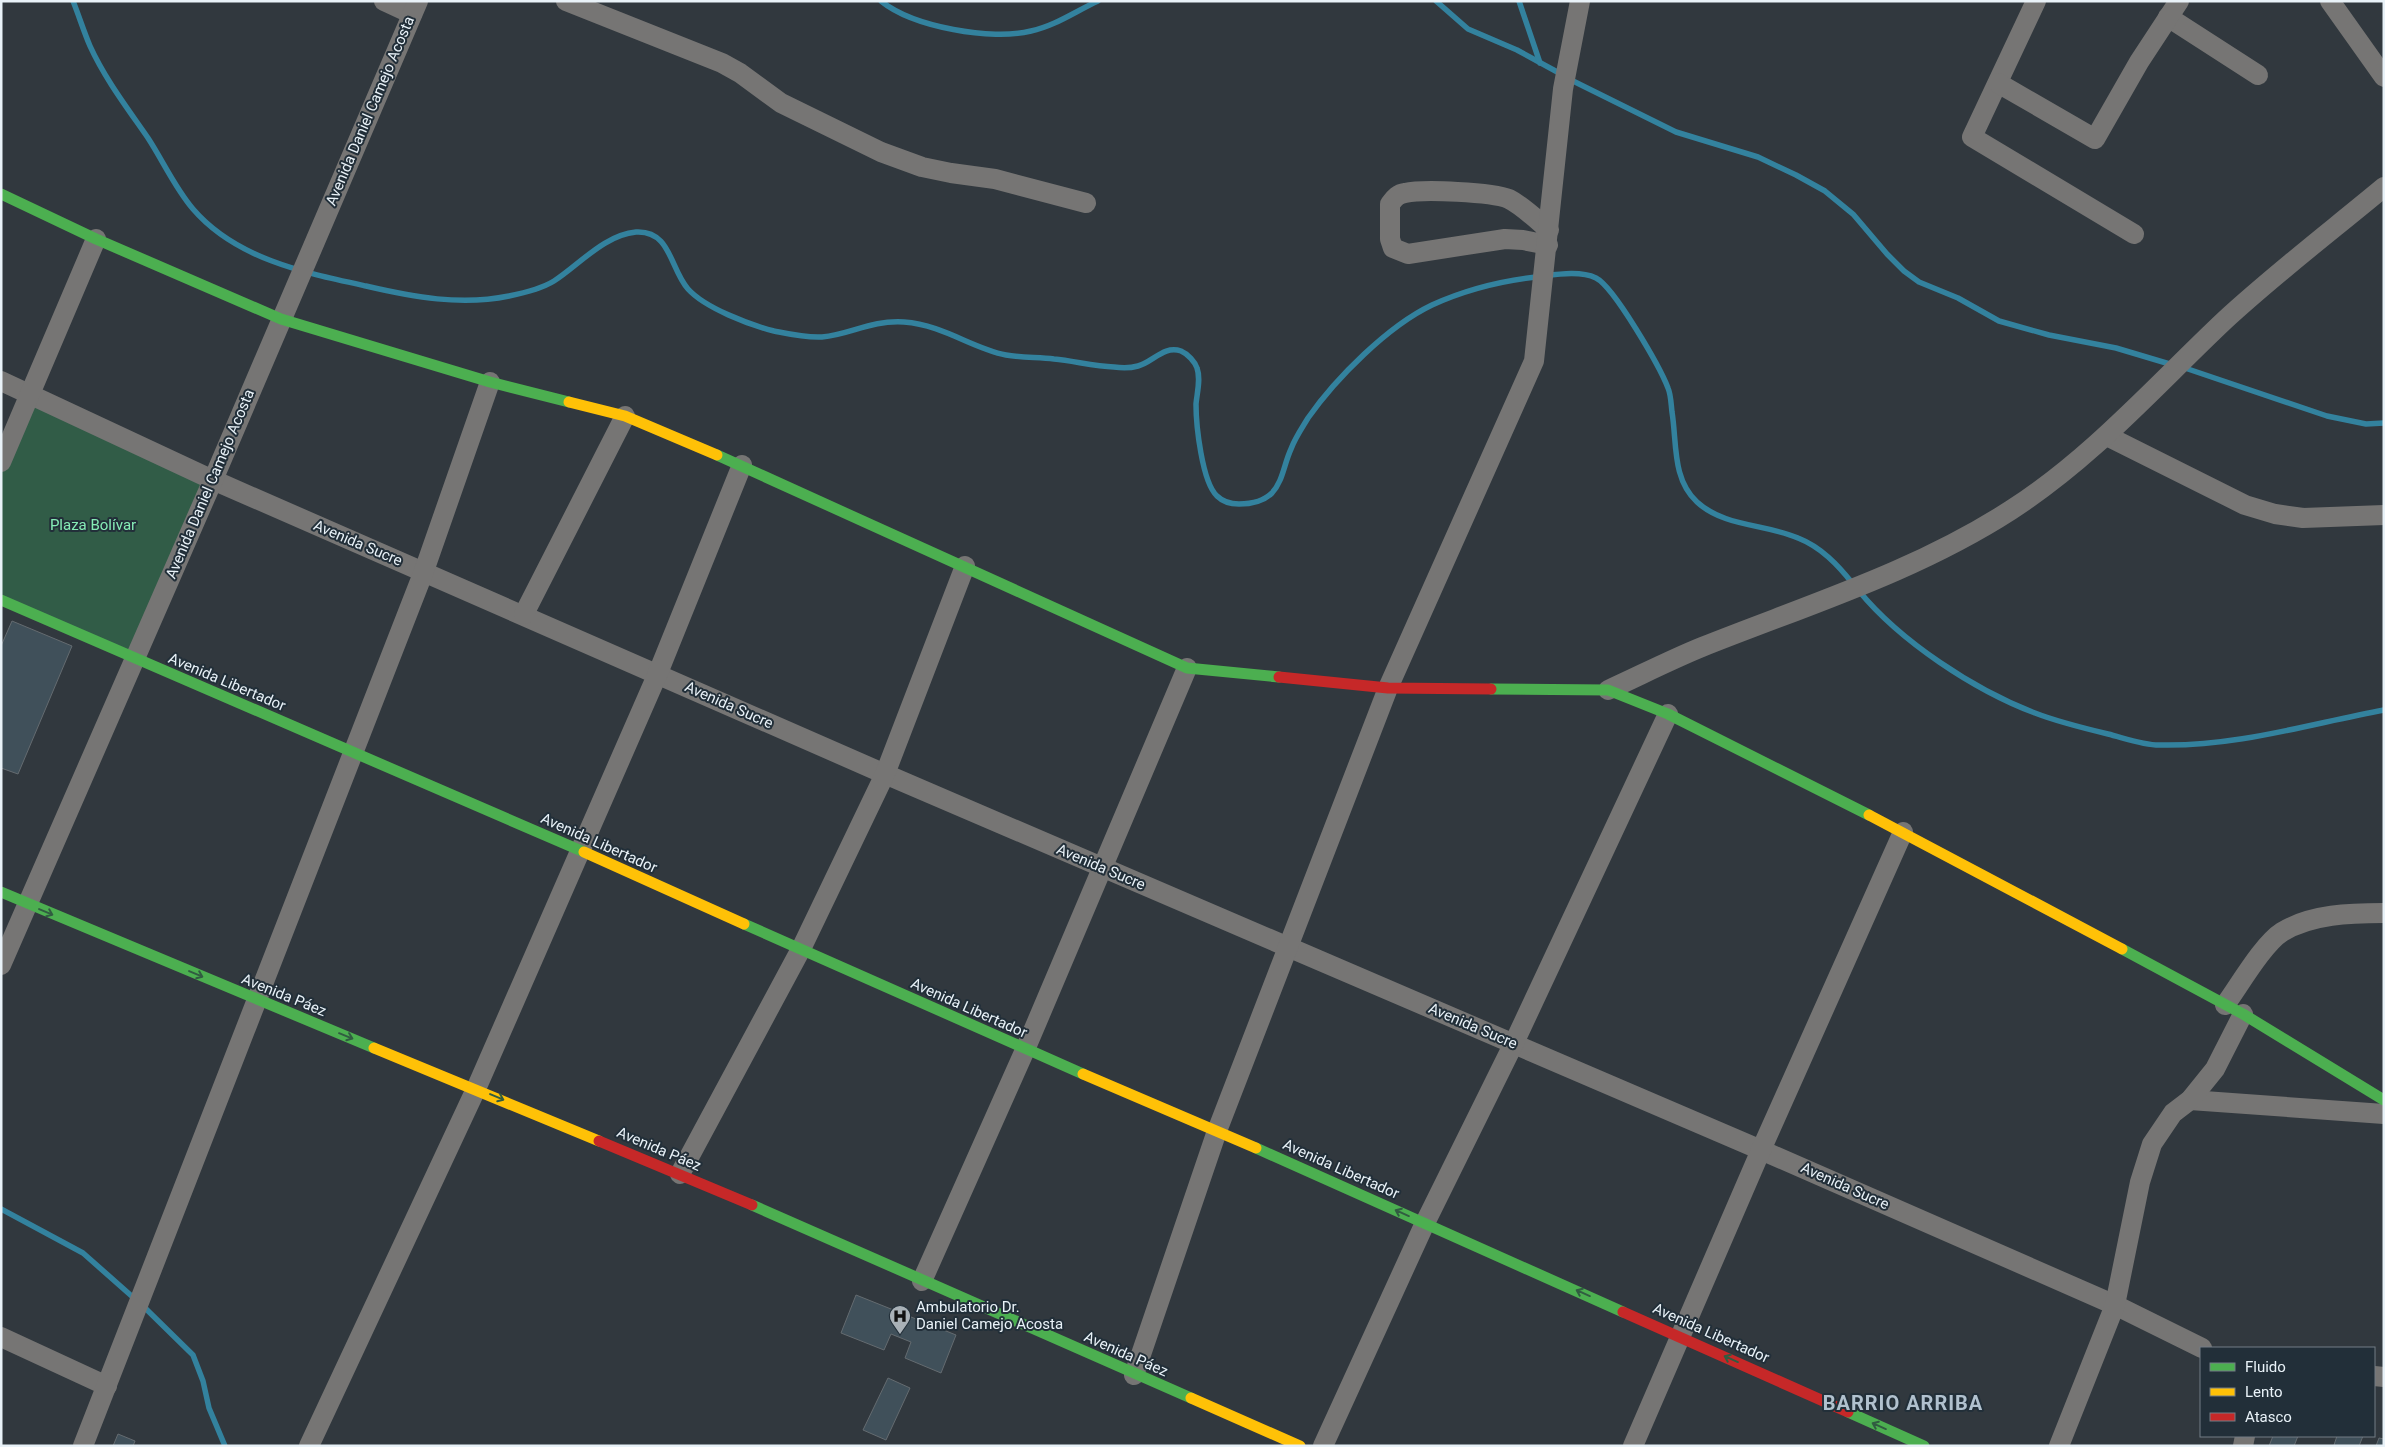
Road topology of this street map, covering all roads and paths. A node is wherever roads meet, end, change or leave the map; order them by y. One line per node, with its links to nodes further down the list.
1 (384, 1): 6 (street)
2 (566, 1): 13 (street)
3 (1580, 1): 15 (street)
4 (2036, 1): 10 (street)
5 (2330, 1): 9 (street)
6 (415, 8): 17 (street, Avenida Daniel Camejo Acosta)
7 (2174, 9): 8 (street); 10 (street)
8 (2258, 75)
9 (2384, 76)
10 (1998, 83): 14 (street)
11 (2384, 187): 22 (street)
12 (1, 194): 16 (main road)
13 (1086, 203)
14 (2134, 234)
15 (1548, 238): 15 (street); 34 (street)
16 (96, 239): 17 (main road); 20 (street)
17 (281, 319): 19 (main road); 25 (street, Avenida Daniel Camejo Acosta)
18 (1, 381): 20 (street, Avenida Sucre)
19 (490, 382): 21 (main road); 28 (street)
20 (30, 395): 23 (street); 25 (street, Avenida Sucre)
21 (625, 416): 24 (main road); 30 (street)
22 (2108, 436): 26 (street); 35 (street)
23 (1, 462)
24 (742, 465): 27 (main road); 33 (street)
25 (213, 480): 28 (street, Avenida Sucre); 31 (street, Avenida Daniel Camejo Acosta)
26 (2384, 515)
27 (965, 566): 32 (main road); 38 (street)
28 (424, 571): 30 (street, Avenida Sucre); 37 (street)
29 (1, 600): 31 (main road, Avenida Libertador)
30 (524, 614): 33 (street, Avenida Sucre)
31 (134, 659): 37 (main road, Avenida Libertador); 43 (street, Avenida Daniel Camejo Acosta)
32 (1187, 668): 34 (main road); 41 (street)
33 (658, 673): 38 (street, Avenida Sucre); 40 (street)
34 (1388, 688): 35 (main road); 45 (street)
35 (1608, 690): 36 (main road)
36 (1668, 714): 39 (main road); 51 (street)
37 (354, 751): 40 (main road, Avenida Libertador); 48 (street)
38 (885, 774): 41 (street, Avenida Sucre); 46 (street)
39 (1903, 832): 49 (main road); 58 (street)
40 (579, 850): 46 (main road, Avenida Libertador); 53 (street)
41 (1101, 867): 45 (street, Avenida Sucre); 52 (street)
42 (1, 892): 43 (main road, Avenida Páez)
43 (29, 905): 47 (street, Avenida Daniel Camejo Acosta); 48 (main road, Avenida Páez, one-way to 48)
44 (2384, 913): 49 (street)
45 (1288, 946): 51 (street, Avenida Sucre); 57 (street)
46 (801, 950): 52 (main road, Avenida Libertador); 59 (street)
47 (1, 965)
48 (258, 1001): 53 (main road, Avenida Páez, one-way to 53); 67 (street)
49 (2225, 1005): 50 (main road)
50 (2243, 1014): 54 (street); 55 (main road)
51 (1514, 1044): 58 (street, Avenida Sucre); 60 (street)
52 (1025, 1050): 57 (main road, Avenida Libertador); 61 (street)
53 (476, 1089): 59 (main road, Avenida Páez, one-way to 59); 69 (street)
54 (2190, 1100): 56 (street); 62 (street)
55 (2384, 1100)
56 (2384, 1114)
57 (1217, 1131): 60 (main road, Avenida Libertador, one-way to 57); 66 (street)
58 (1761, 1150): 62 (street, Avenida Sucre); 63 (street)
59 (680, 1174): 61 (main road, Avenida Páez)
60 (1425, 1223): 63 (main road, Avenida Libertador, one-way to 60); 71 (street)
61 (922, 1281): 66 (main road, Avenida Páez)
62 (2115, 1305): 65 (street, Avenida Sucre); 74 (street)
63 (1681, 1336): 72 (street); 73 (main road, Avenida Libertador, one-way to 63)
64 (1, 1337): 67 (street)
65 (2200, 1347)
66 (1134, 1375): 70 (main road, Avenida Páez)
67 (107, 1386): 68 (street)
68 (83, 1446)
69 (309, 1446)
70 (1300, 1446)
71 (1323, 1446)
72 (1634, 1446)
73 (1924, 1446)
74 (2059, 1446)

